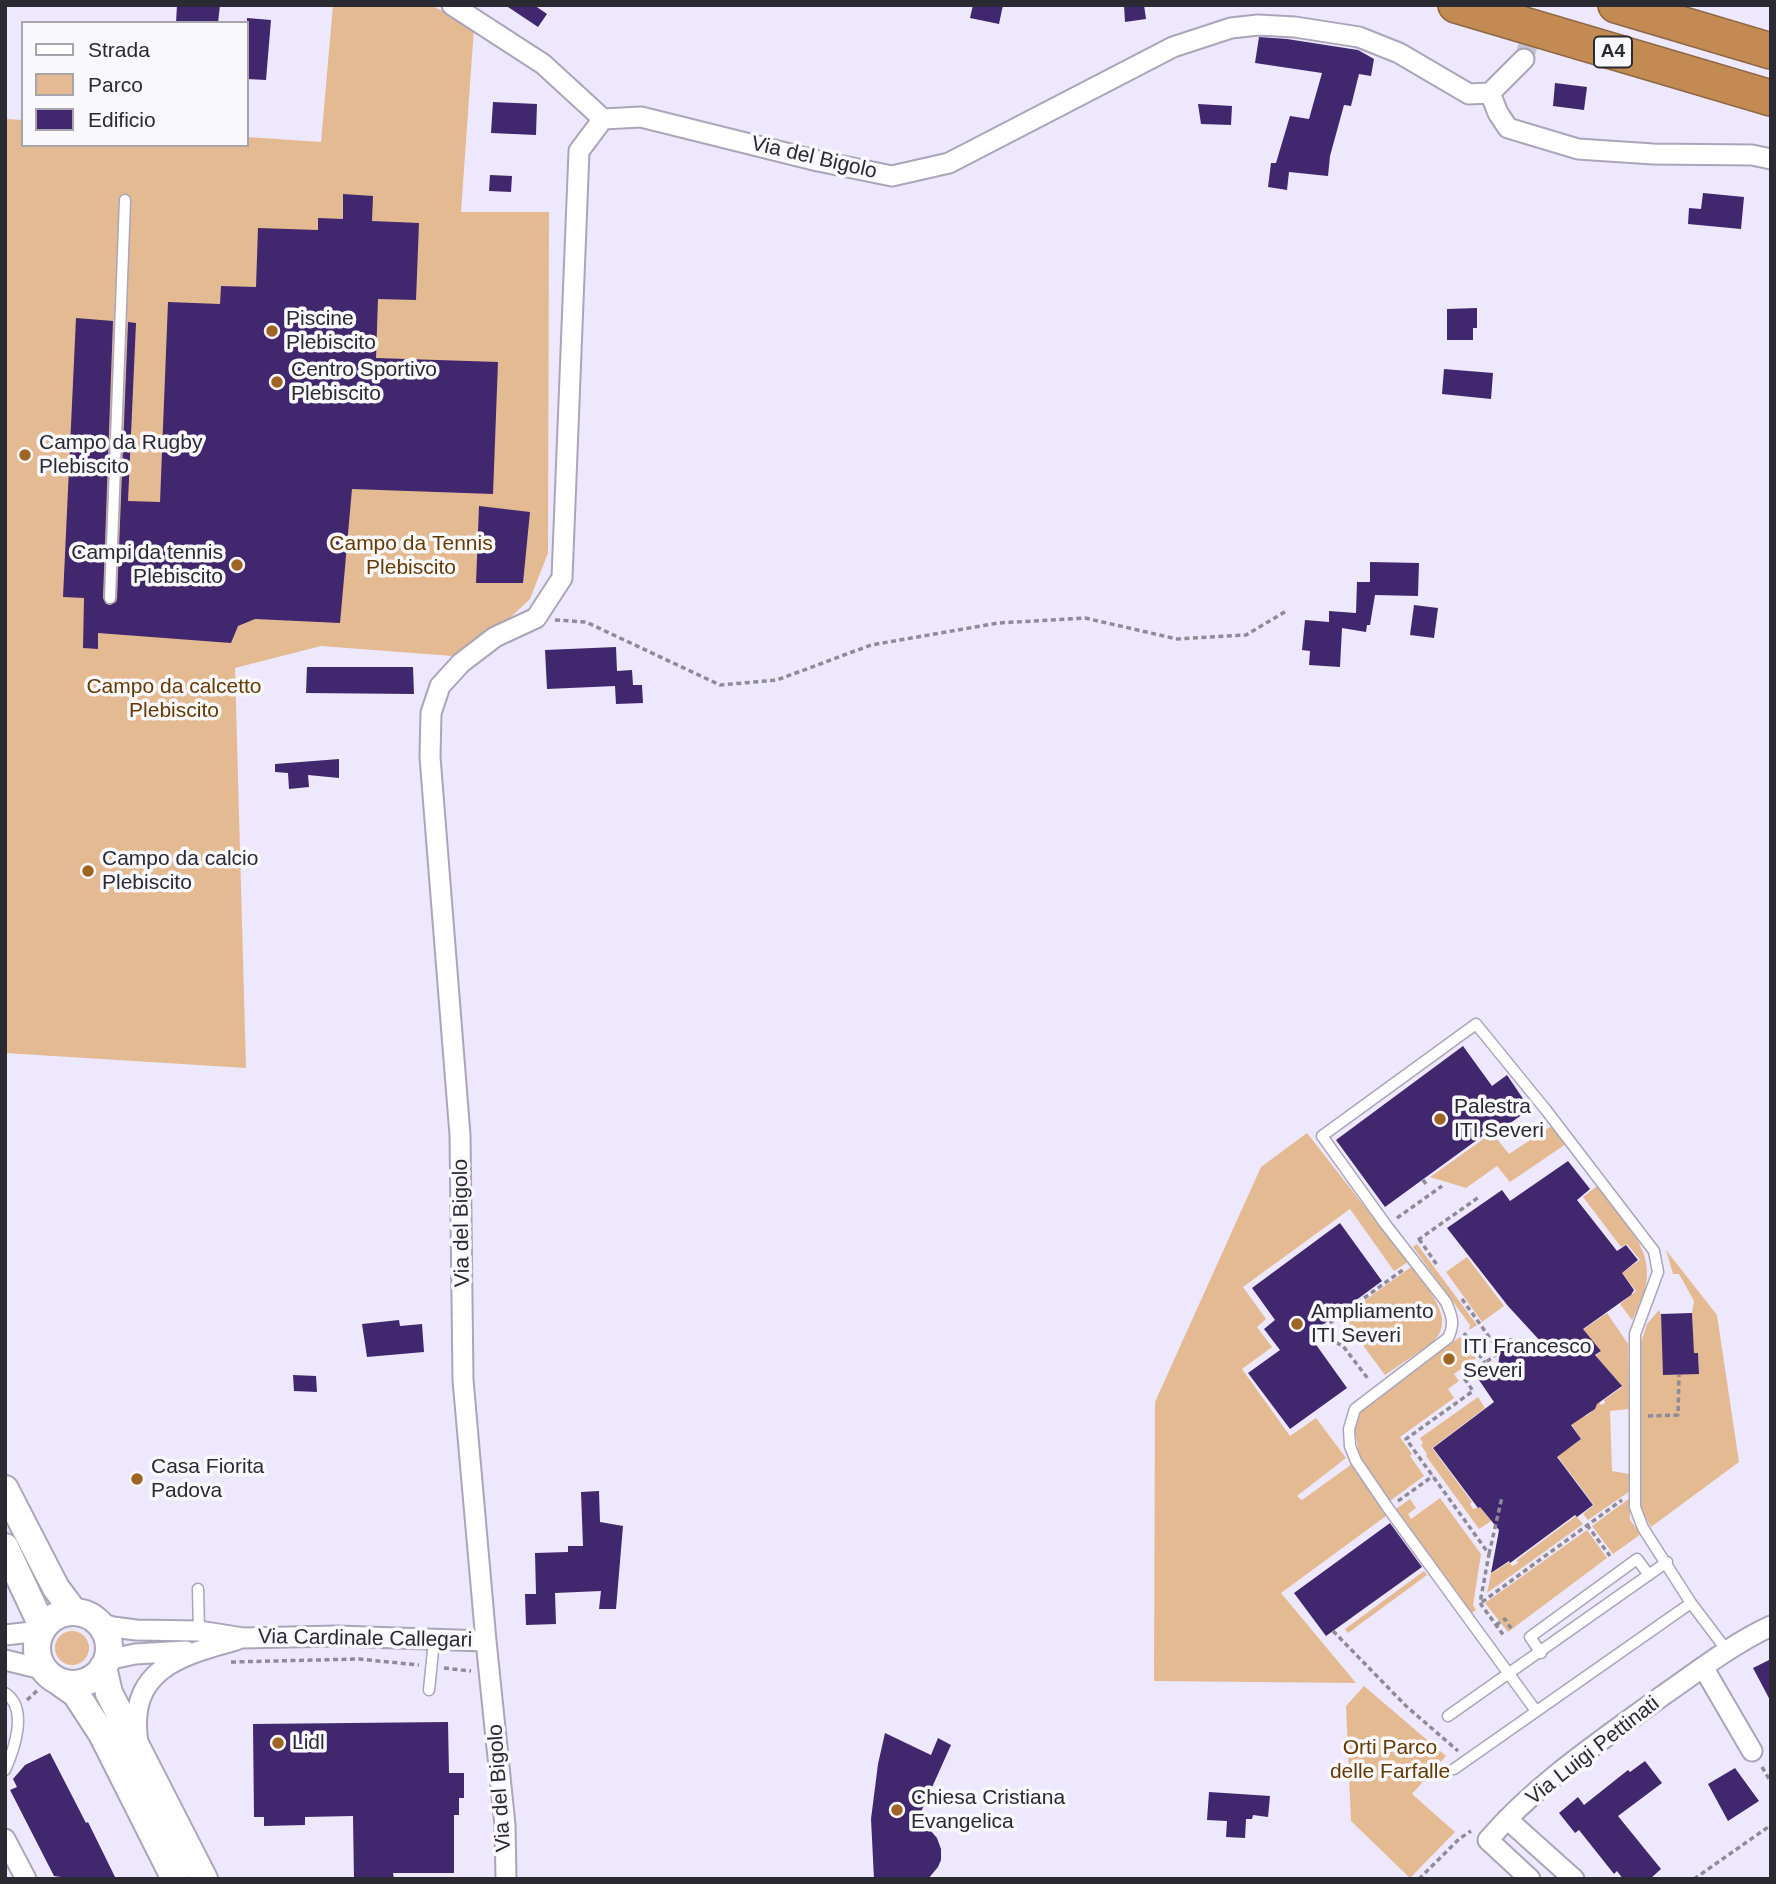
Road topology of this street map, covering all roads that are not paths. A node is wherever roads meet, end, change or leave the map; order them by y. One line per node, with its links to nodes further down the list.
1 (452, 5): 8 (street)
2 (1456, 5): 7 (highway, A4)
3 (1616, 5): 4 (highway, A4)
4 (1771, 51)
5 (1524, 59): 6 (street)
6 (1490, 93): 8 (street, Via del Bigolo); 9 (street)
7 (1771, 98)
8 (603, 119): 24 (street, Via del Bigolo)
9 (1771, 159)
10 (125, 200): 11 (lane)
11 (110, 598)
12 (5, 1489): 18 (main road)
13 (5, 1547): 20 (main road)
14 (1667, 1562): 15 (lane); 17 (lane); 31 (lane)
15 (1649, 1575): 26 (lane); 26 (lane)
16 (198, 1589): 22 (lane)
17 (1691, 1603): 25 (lane); 34 (lane)
18 (85, 1617): 20 (main road); 22 (street, Via Cardinale Callegari); 28 (main road)
19 (1771, 1626): 25 (street, Via Luigi Pettinati)
20 (42, 1629): 21 (street); 30 (main road)
21 (5, 1635)
22 (198, 1641): 23 (street, Via Cardinale Callegari); 28 (street, Via Cardinale Callegari); 36 (street, Via Cardinale Callegari)
23 (433, 1641): 24 (street, Via Cardinale Callegari); 32 (lane)
24 (486, 1641): 45 (street, Via del Bigolo)
25 (1728, 1652): 29 (street, Via Luigi Pettinati)
26 (1541, 1653): 31 (lane)
27 (5, 1660): 30 (street)
28 (105, 1663): 30 (main road); 36 (main road)
29 (1703, 1667): 37 (street); 40 (street, Via Luigi Pettinati)
30 (51, 1675): 43 (main road)
31 (1509, 1675): 34 (lane); 35 (lane)
32 (429, 1690)
33 (5, 1693): 39 (lane)
34 (1536, 1712): 38 (lane)
35 (1448, 1716)
36 (139, 1751): 44 (main road)
37 (1752, 1751)
38 (1454, 1769)
39 (5, 1770)
40 (1507, 1819): 46 (street, Via Luigi Pettinati); 47 (street)
41 (5, 1839): 42 (street)
42 (26, 1879)
43 (176, 1879)
44 (204, 1879)
45 (506, 1879)
46 (1530, 1879)
47 (1574, 1879)

